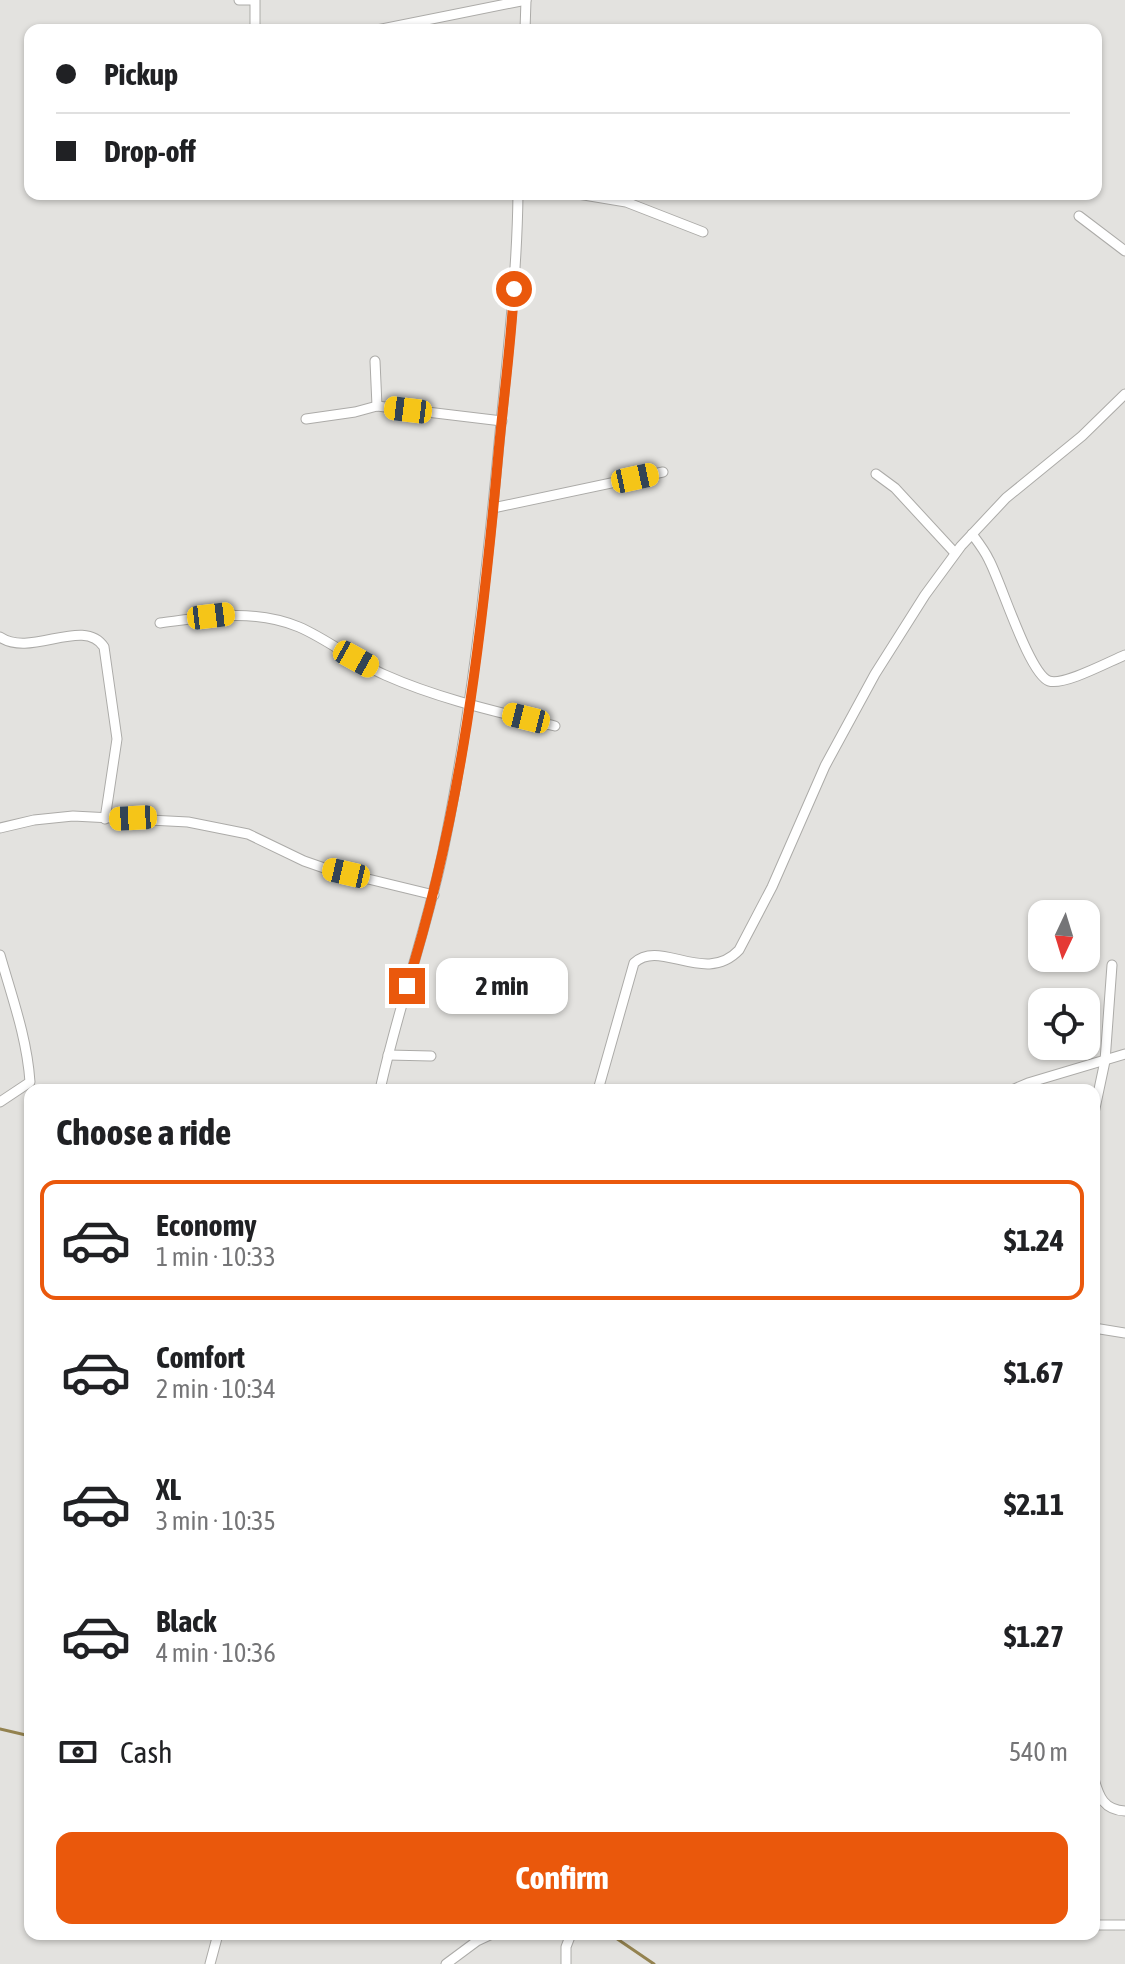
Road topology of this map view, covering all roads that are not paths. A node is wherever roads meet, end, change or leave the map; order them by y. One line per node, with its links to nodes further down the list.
1 (239, 0): 3 (street)
2 (526, 0): 4 (street); 5 (street)
3 (255, 24)
4 (407, 24)
5 (525, 24)
6 (518, 200): 15 (street)
7 (614, 200): 9 (street)
8 (1079, 216): 10 (street)
9 (703, 232)
10 (1125, 251)
11 (375, 361): 13 (street)
12 (1125, 394): 19 (street)
13 (377, 406): 14 (street); 15 (street)
14 (306, 419)
15 (502, 421): 18 (street)
16 (663, 472): 18 (street)
17 (876, 474): 20 (street)
18 (493, 508): 25 (street)
19 (972, 534): 20 (street); 24 (street)
20 (955, 553): 38 (street)
21 (160, 623): 25 (street)
22 (0, 637): 23 (street)
23 (6, 644): 27 (street)
24 (1125, 655)
25 (468, 704): 26 (street); 29 (street)
26 (555, 726)
27 (105, 819): 28 (street); 29 (street)
28 (0, 828)
29 (434, 895): 33 (street)
30 (0, 955): 36 (street)
31 (1112, 965): 35 (street)
32 (1125, 1054): 35 (street)
33 (388, 1055): 34 (street); 37 (street)
34 (431, 1056)
35 (1105, 1061): 39 (street); 40 (street)
36 (27, 1084)
37 (381, 1084)
38 (600, 1084)
39 (1026, 1084)
40 (1100, 1085)
41 (24, 1086): 42 (street)
42 (0, 1102)
43 (1100, 1329): 44 (street)
44 (1125, 1333)
45 (1100, 1797): 46 (street)
46 (1125, 1811)
47 (1100, 1925): 48 (street)
48 (1125, 1925)
49 (216, 1940): 52 (street)
50 (479, 1940): 53 (street)
51 (569, 1940): 54 (street)
52 (210, 1964)
53 (446, 1964)
54 (566, 1964)

